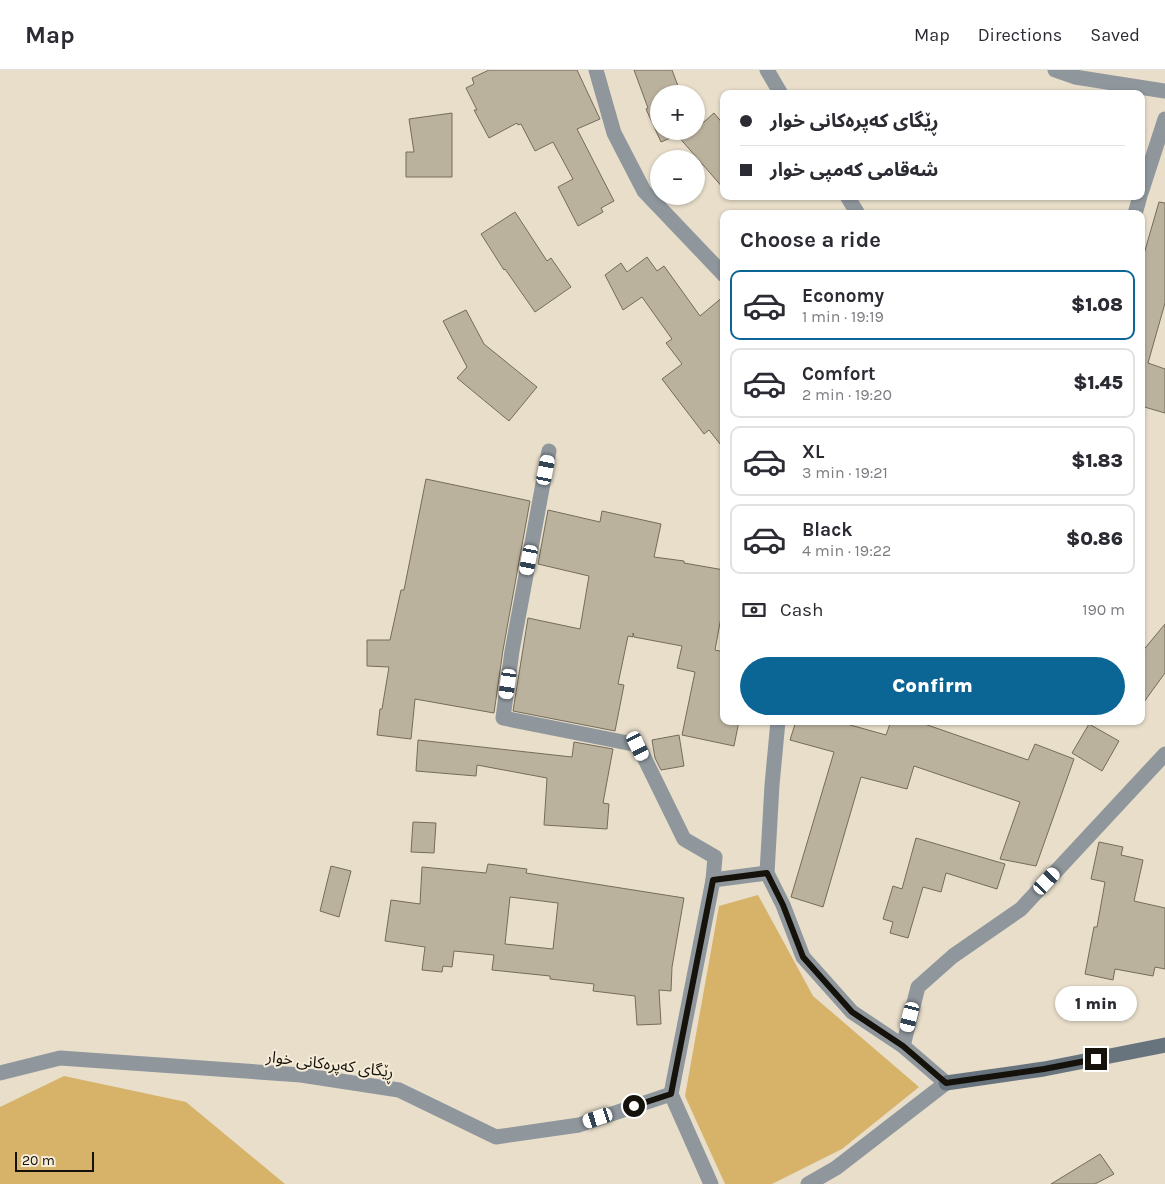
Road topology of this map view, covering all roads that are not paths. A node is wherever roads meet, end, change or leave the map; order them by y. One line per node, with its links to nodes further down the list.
1 (596, 70): 8 (street)
2 (767, 70): 4 (street)
3 (1055, 70): 5 (street)
4 (779, 90)
5 (1165, 91)
6 (1165, 119): 7 (street)
7 (1145, 182)
8 (720, 271)
9 (549, 452): 13 (street)
10 (778, 725): 12 (street)
11 (1165, 754): 15 (street)
12 (767, 873): 13 (street); 15 (street)
13 (713, 880): 18 (street)
14 (1165, 1045): 17 (street)
15 (903, 1046): 17 (street)
16 (0, 1073): 18 (street, ڕێگای کەپرەکانی خوار)
17 (946, 1083): 20 (street)
18 (671, 1094): 19 (street)
19 (711, 1184)
20 (808, 1184)

